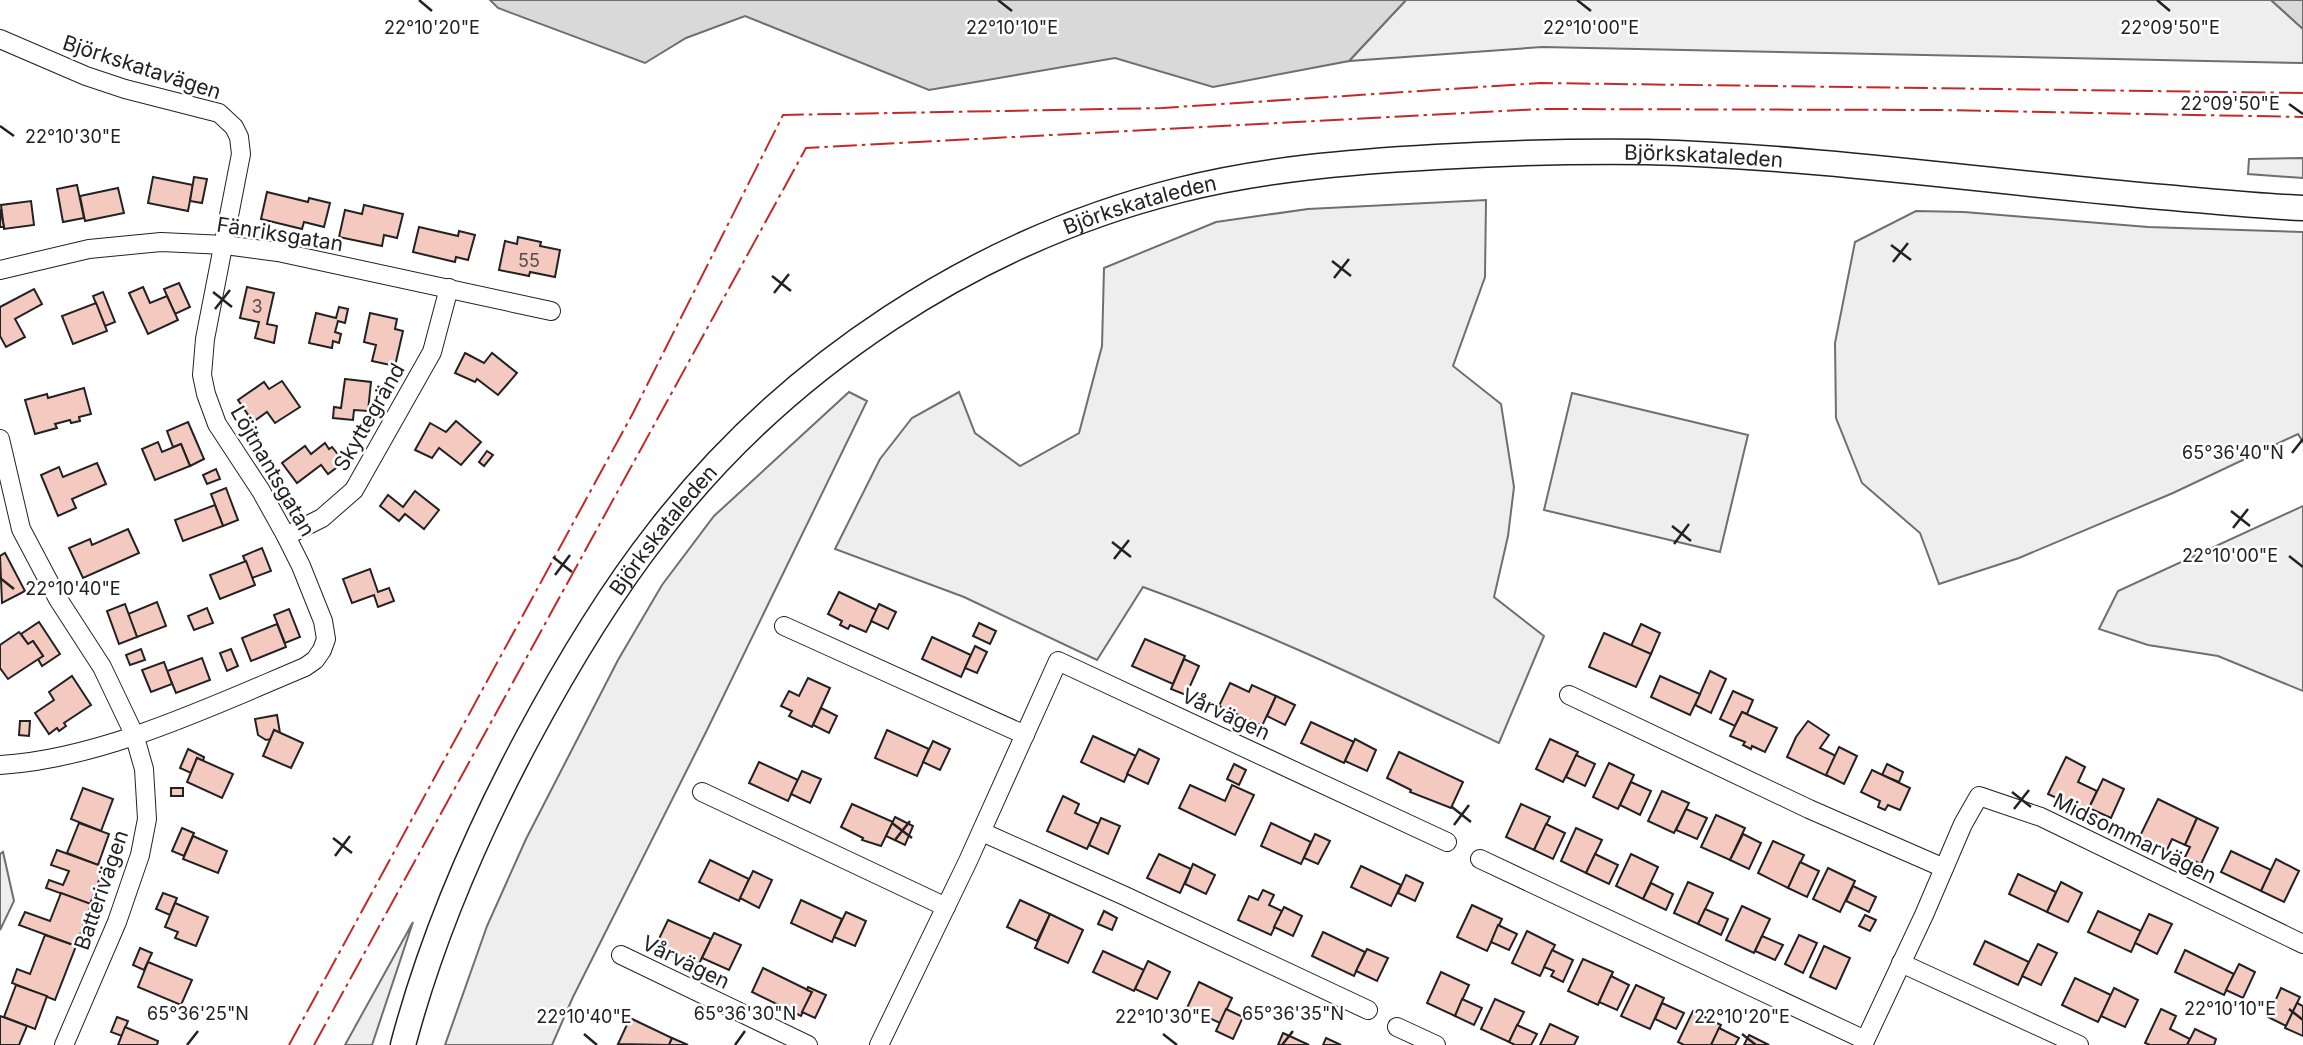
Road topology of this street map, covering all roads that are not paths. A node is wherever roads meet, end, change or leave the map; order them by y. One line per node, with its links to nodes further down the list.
1 (0, 39): 3 (street, Björkskatavägen)
2 (2303, 208): 27 (main road, Björkskataleden)
3 (225, 245): 4 (street, Fänriksgatan); 5 (street, Fänriksgatan); 8 (street, Löjtnantsgatan)
4 (0, 270)
5 (449, 288): 6 (street, Fänriksgatan); 8 (street, Skyttegränd)
6 (551, 311)
7 (0, 439): 11 (street, Batterivägen)
8 (286, 536): 11 (street, Löjtnantsgatan)
9 (784, 626): 12 (street)
10 (1569, 695): 18 (street)
11 (134, 734): 13 (street); 26 (street, Batterivägen)
12 (1025, 735): 15 (street, Vårvägen); 16 (street, Vårvägen)
13 (0, 765)
14 (702, 792): 19 (street)
15 (982, 832): 19 (street, Vårvägen); 23 (street)
16 (1447, 842)
17 (1480, 859): 25 (street, Midsommarvägen)
18 (1944, 868): 20 (street, Midsommarvägen); 22 (street, Midsommarvägen)
19 (946, 908): 29 (street, Vårvägen)
20 (2303, 944)
21 (621, 955): 28 (street, Vårvägen)
22 (1901, 963): 25 (street, Midsommarvägen); 31 (street)
23 (1368, 1010)
24 (1397, 1027): 30 (street)
25 (1864, 1042)
26 (64, 1045)
27 (403, 1045)
28 (808, 1045)
29 (879, 1045)
30 (1436, 1045)
31 (2079, 1045)

